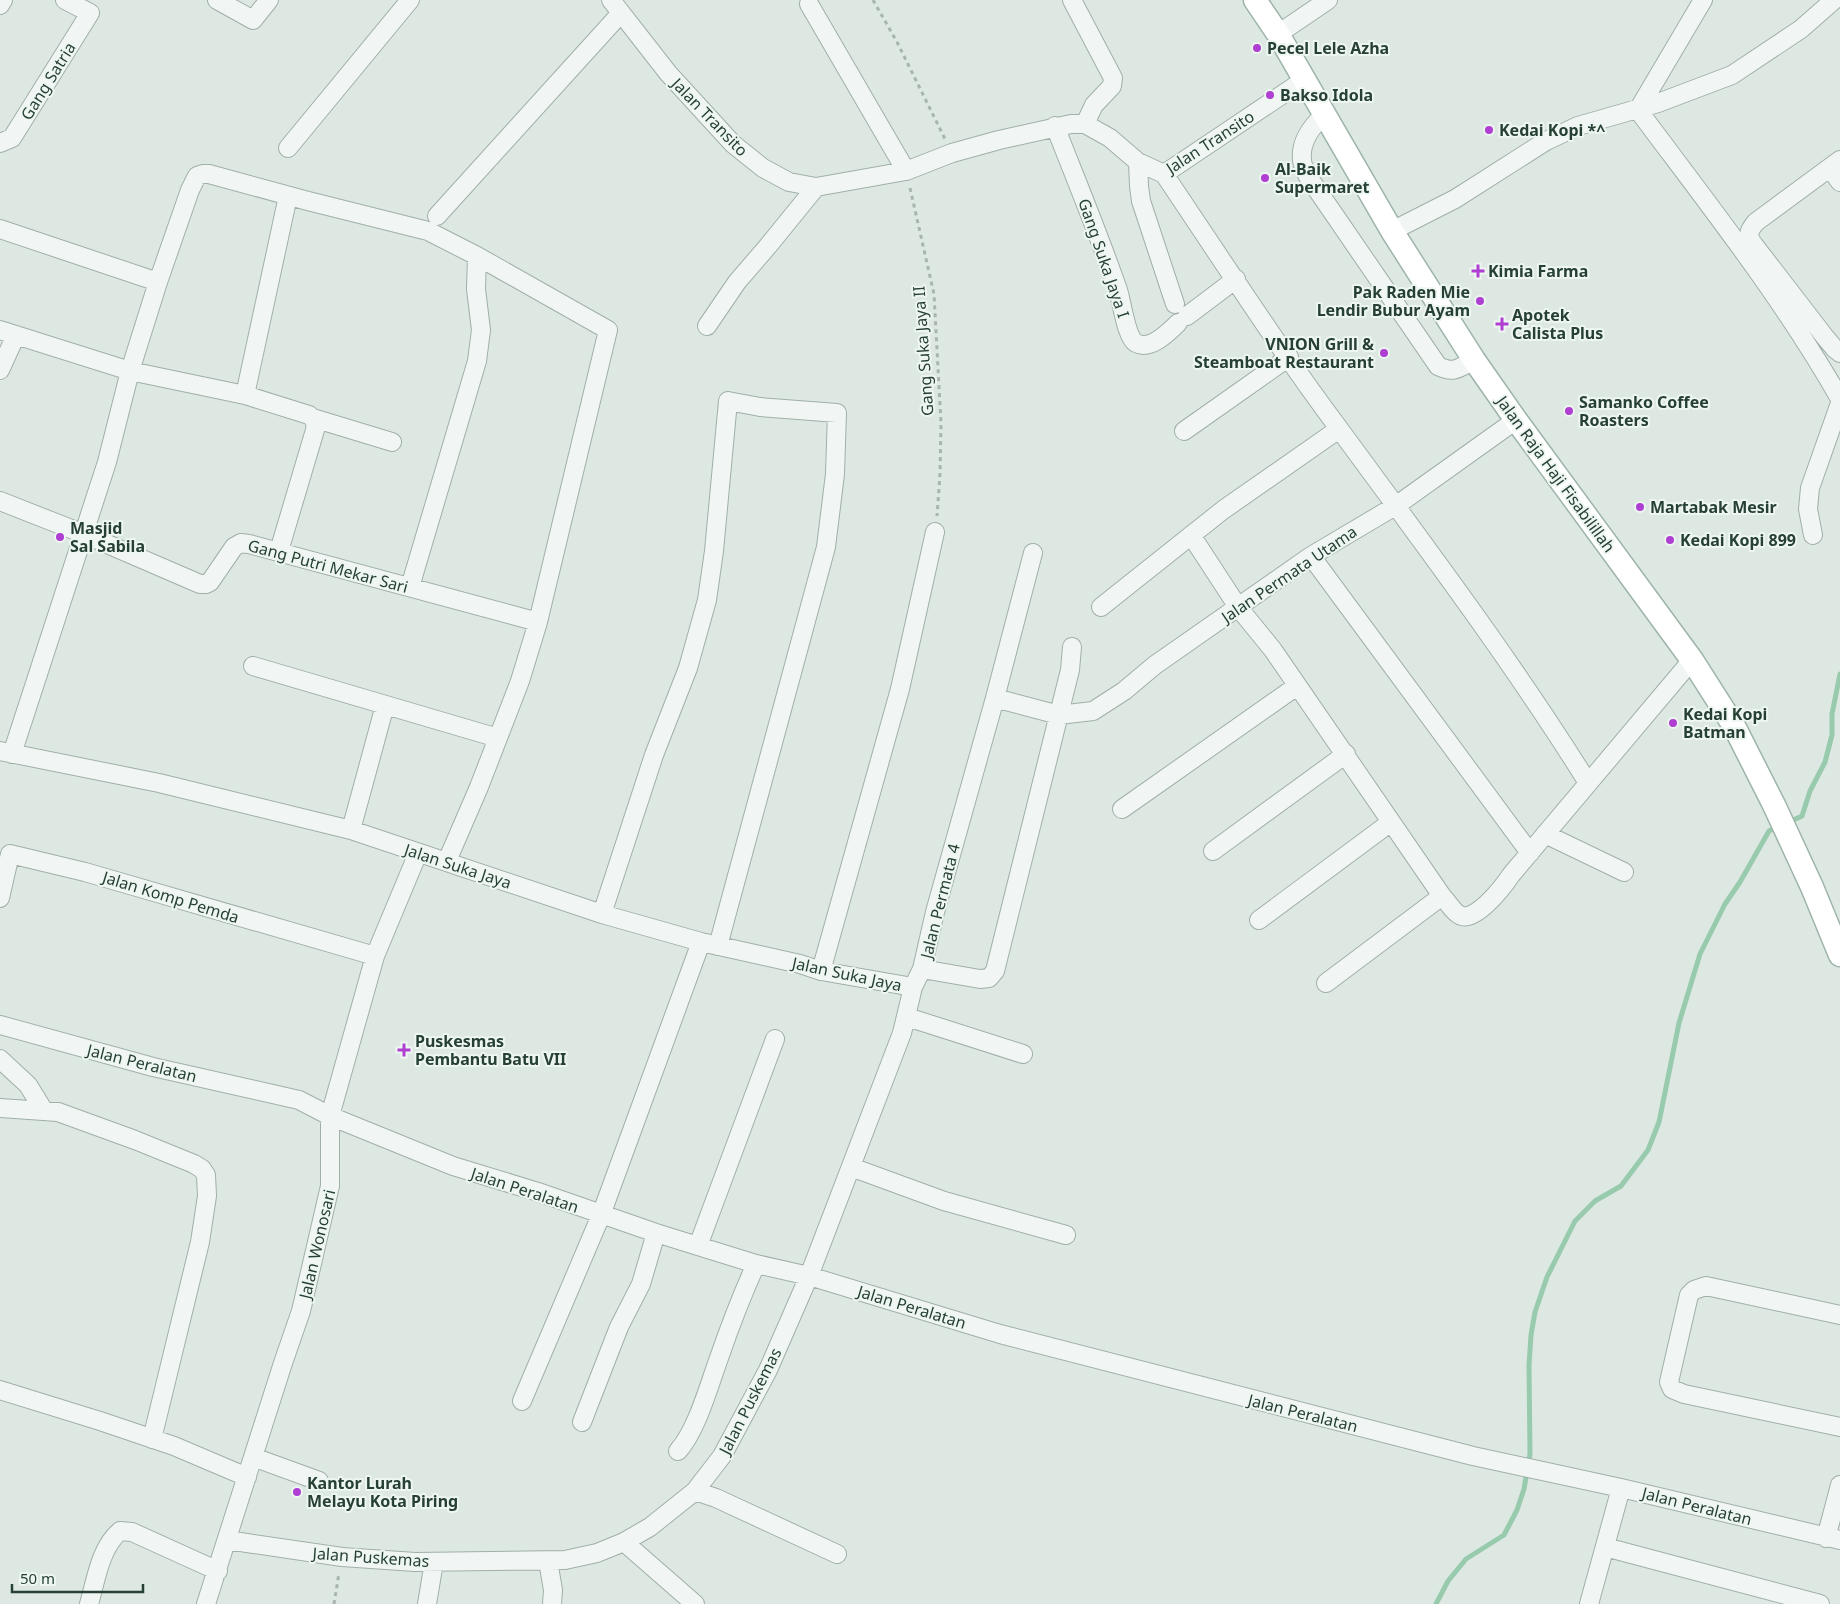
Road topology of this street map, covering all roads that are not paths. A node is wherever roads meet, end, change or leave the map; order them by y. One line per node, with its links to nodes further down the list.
1 (3, 0): 12 (street)
2 (65, 0): 20 (street, Gang Satria)
3 (217, 0): 4 (street)
4 (268, 0)
5 (410, 0): 21 (street)
6 (1072, 0): 18 (street)
7 (1255, 0): 14 (main road, Jalan Raja Haji Fisabilillah)
8 (1328, 0): 14 (street)
9 (1703, 0): 16 (street)
10 (1834, 0): 16 (street)
11 (809, 4): 24 (street)
12 (0, 5)
13 (616, 6): 26 (street, Jalan Transito); 28 (street)
14 (1278, 34): 15 (main road, Jalan Raja Haji Fisabilillah)
15 (1304, 80): 17 (main road, Jalan Raja Haji Fisabilillah); 25 (street, Jalan Transito)
16 (1638, 110): 30 (street); 43 (street)
17 (1324, 115): 30 (main road, Jalan Raja Haji Fisabilillah); 39 (street)
18 (1085, 124): 19 (street); 22 (street, Jalan Transito)
19 (1055, 126): 24 (street, Jalan Transito); 34 (street, Gang Suka Jaya I)
20 (0, 143)
21 (288, 148)
22 (1138, 162): 25 (street, Jalan Transito); 34 (street)
23 (1837, 170): 37 (street)
24 (906, 171): 26 (street, Jalan Transito)
25 (1164, 174): 32 (street)
26 (816, 187): 35 (street)
27 (288, 196): 31 (street); 33 (street); 42 (street)
28 (437, 216)
29 (0, 229): 33 (street)
30 (1392, 231): 39 (main road, Jalan Raja Haji Fisabilillah)
31 (477, 256): 59 (street); 62 (street)
32 (1236, 279): 34 (street, Gang Suka Jaya I); 38 (street)
33 (158, 282): 41 (street)
34 (1180, 314)
35 (707, 326)
36 (8, 332): 40 (street); 41 (street)
37 (1840, 353)
38 (1288, 356): 47 (street); 48 (street)
39 (1474, 360): 46 (main road, Jalan Raja Haji Fisabilillah)
40 (0, 370)
41 (130, 371): 42 (street); 53 (street)
42 (245, 395): 45 (street)
43 (1840, 399)
44 (1840, 403): 55 (street)
45 (313, 418): 49 (street); 56 (street)
46 (1516, 420): 51 (street, Jalan Permata Utama); 64 (main road, Jalan Raja Haji Fisabilillah)
47 (1339, 429): 51 (street); 54 (street)
48 (1184, 431)
49 (392, 442)
50 (0, 501): 53 (street, Gang Putri Mekar Sari)
51 (1396, 505): 58 (street, Jalan Permata Utama); 73 (street)
52 (935, 532): 93 (street)
53 (84, 534): 56 (street, Gang Putri Mekar Sari); 71 (street)
54 (1191, 535): 60 (street); 61 (street)
55 (1812, 536)
56 (278, 551): 59 (street, Gang Putri Mekar Sari)
57 (1033, 553): 67 (street, Jalan Permata 4)
58 (1311, 556): 61 (street, Jalan Permata Utama); 81 (street)
59 (410, 587): 62 (street, Gang Putri Mekar Sari)
60 (1101, 607)
61 (1238, 607): 66 (street); 69 (street, Jalan Permata Utama)
62 (538, 622): 70 (street)
63 (1072, 646): 69 (street, Jalan Permata 4)
64 (1692, 660): 73 (street); 90 (main road, Jalan Raja Haji Fisabilillah)
65 (253, 666): 68 (street)
66 (1297, 686): 72 (street); 74 (street)
67 (995, 698): 69 (street); 92 (street, Jalan Permata 4)
68 (385, 705): 70 (street); 76 (street)
69 (1059, 715): 92 (street, Jalan Permata 4)
70 (498, 738): 82 (street)
71 (6, 753): 76 (street, Jalan Suka Jaya)
72 (1346, 754): 75 (street); 79 (street)
73 (1588, 783): 77 (street)
74 (1122, 809)
75 (1391, 822): 84 (street); 87 (street)
76 (351, 830): 80 (street, Jalan Suka Jaya)
77 (1545, 834): 81 (street); 83 (street)
78 (5, 851): 85 (street, Jalan Komp Pemda); 91 (street, Jalan Komp Pemda)
79 (1213, 851)
80 (418, 853): 82 (street, Jalan Suka Jaya); 91 (street, Jalan Wonosari)
81 (1530, 853): 84 (street)
82 (447, 861): 86 (street, Jalan Suka Jaya)
83 (1624, 872)
84 (1442, 896): 94 (street)
85 (0, 898)
86 (602, 914): 88 (street, Jalan Suka Jaya); 89 (street)
87 (1260, 920)
88 (701, 942): 89 (street, Jalan Suka Jaya); 105 (street)
89 (718, 946): 93 (street, Jalan Suka Jaya)
90 (1840, 955)
91 (375, 956): 103 (street, Jalan Wonosari)
92 (922, 969): 95 (street, Jalan Puskemas)
93 (821, 971): 95 (street, Jalan Suka Jaya)
94 (1326, 982)
95 (913, 987): 96 (street, Jalan Puskemas)
96 (907, 1017): 99 (street); 104 (street, Jalan Puskemas)
97 (0, 1025): 103 (street, Jalan Peralatan)
98 (774, 1039): 108 (street)
99 (1023, 1054)
100 (0, 1059): 102 (street)
101 (0, 1108): 102 (street)
102 (44, 1110): 116 (street)
103 (330, 1116): 105 (street, Jalan Peralatan); 118 (street, Jalan Wonosari)
104 (851, 1167): 107 (street); 110 (street, Jalan Puskemas)
105 (601, 1215): 106 (street, Jalan Peralatan); 113 (street)
106 (656, 1233): 108 (street, Jalan Peralatan); 114 (street)
107 (1066, 1234)
108 (698, 1246): 109 (street, Jalan Peralatan)
109 (756, 1264): 110 (street, Jalan Peralatan); 117 (street)
110 (810, 1276): 122 (street, Jalan Peralatan); 123 (street, Jalan Puskemas)
111 (1840, 1315): 115 (street)
112 (0, 1390): 116 (street)
113 (522, 1401)
114 (582, 1422)
115 (1840, 1427)
116 (152, 1439): 119 (street)
117 (678, 1450)
118 (253, 1457): 119 (street, Jalan Wonosari); 120 (street)
119 (247, 1477): 125 (street, Jalan Wonosari)
120 (319, 1480)
121 (1840, 1485): 124 (street)
122 (1621, 1488): 124 (street, Jalan Peralatan); 127 (street)
123 (695, 1491): 126 (street, Jalan Puskemas); 128 (street)
124 (1833, 1539)
125 (227, 1540): 130 (street, Jalan Puskemas); 131 (street, Jalan Wonosari)
126 (624, 1542): 129 (street, Jalan Puskemas); 136 (street)
127 (1605, 1547): 137 (street); 138 (street)
128 (838, 1554)
129 (548, 1561): 130 (street, Jalan Puskemas); 135 (street)
130 (434, 1562): 134 (street)
131 (218, 1571): 132 (street); 133 (street, Jalan Wonosari)
132 (89, 1604)
133 (206, 1604)
134 (428, 1604)
135 (552, 1604)
136 (695, 1604)
137 (1589, 1604)
138 (1820, 1604)

